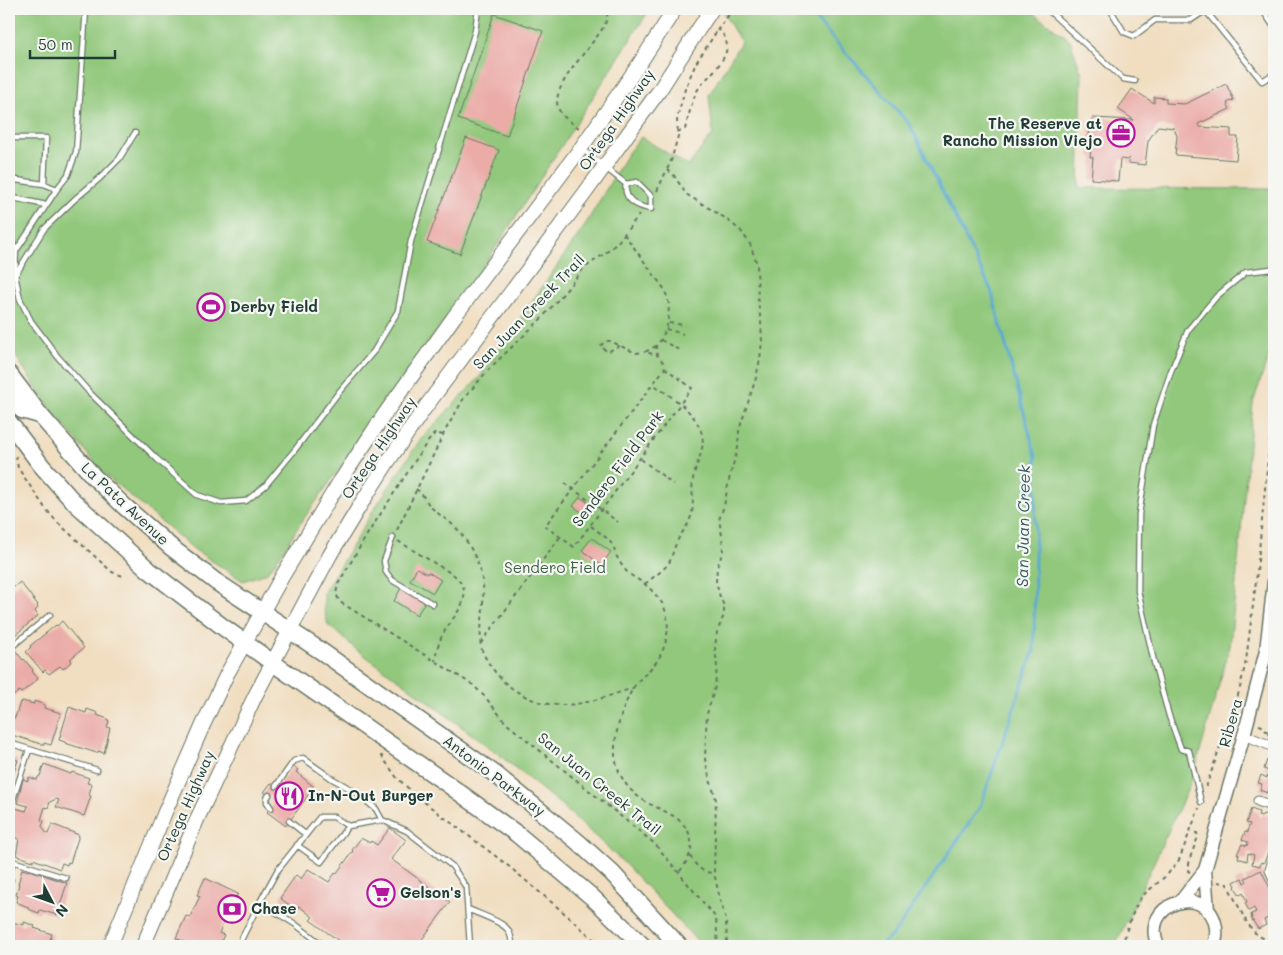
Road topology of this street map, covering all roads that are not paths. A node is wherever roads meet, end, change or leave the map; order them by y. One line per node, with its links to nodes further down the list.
1 (86, 9): 19 (lane)
2 (478, 9): 25 (lane)
3 (675, 9): 14 (main road, Ortega Highway)
4 (712, 9): 15 (main road, Ortega Highway, bridge)
5 (1048, 9): 11 (lane)
6 (1110, 9): 8 (lane)
7 (1262, 9): 9 (lane)
8 (1207, 10): 10 (lane)
9 (1274, 27)
10 (1274, 74)
11 (1135, 81)
12 (135, 133): 25 (lane)
13 (9, 138): 17 (lane)
14 (581, 148): 15 (lane); 33 (main road, Ortega Highway)
15 (604, 167): 18 (lane); 35 (main road, Ortega Highway)
16 (9, 179): 17 (lane)
17 (44, 184): 19 (lane)
18 (626, 184): 18 (lane)
19 (57, 189): 21 (lane)
20 (9, 198): 21 (lane)
21 (46, 206): 23 (lane)
22 (9, 234): 23 (lane)
23 (16, 251): 25 (lane)
24 (1274, 270): 47 (lane)
25 (15, 275)
26 (9, 374): 28 (highway, La Pata Avenue)
27 (9, 396): 28 (highway)
28 (40, 416): 33 (highway, La Pata Avenue)
29 (9, 422): 36 (highway)
30 (393, 537): 32 (lane)
31 (1274, 581): 39 (street, Ribera)
32 (433, 604)
33 (261, 612): 35 (highway, La Pata Avenue); 36 (main road, Ortega Highway)
34 (50, 615): 37 (lane)
35 (290, 630): 38 (main road, Ortega Highway); 74 (highway, Antonio Parkway)
36 (244, 642): 38 (highway); 68 (main road, Ortega Highway)
37 (9, 649)
38 (273, 663): 66 (main road, Ortega Highway); 73 (highway)
39 (1244, 735): 41 (street); 58 (street, Ribera)
40 (9, 743): 42 (lane)
41 (1274, 747)
42 (28, 750): 43 (lane); 50 (lane)
43 (97, 770)
44 (276, 786): 51 (lane)
45 (269, 795): 49 (lane)
46 (1258, 801): 48 (street)
47 (1201, 802)
48 (1274, 807)
49 (270, 808)
50 (9, 811)
51 (382, 820): 53 (lane); 63 (lane)
52 (289, 821): 54 (lane)
53 (348, 826): 54 (lane); 55 (lane)
54 (305, 834): 55 (lane)
55 (297, 845): 61 (lane)
56 (1274, 857): 60 (street)
57 (9, 860): 59 (lane)
58 (1205, 870): 62 (street, Ribera); 64 (street, Ribera)
59 (66, 878)
60 (1274, 879)
61 (260, 902): 69 (lane); 70 (lane)
62 (1180, 902): 64 (street); 65 (street, Ribera)
63 (468, 909): 71 (lane); 72 (lane)
64 (1208, 911): 67 (street, Ribera)
65 (1156, 944)
66 (147, 945)
67 (1218, 945)
68 (110, 946)
69 (238, 946)
70 (324, 946)
71 (470, 946)
72 (512, 946)
73 (643, 946)
74 (679, 946)

